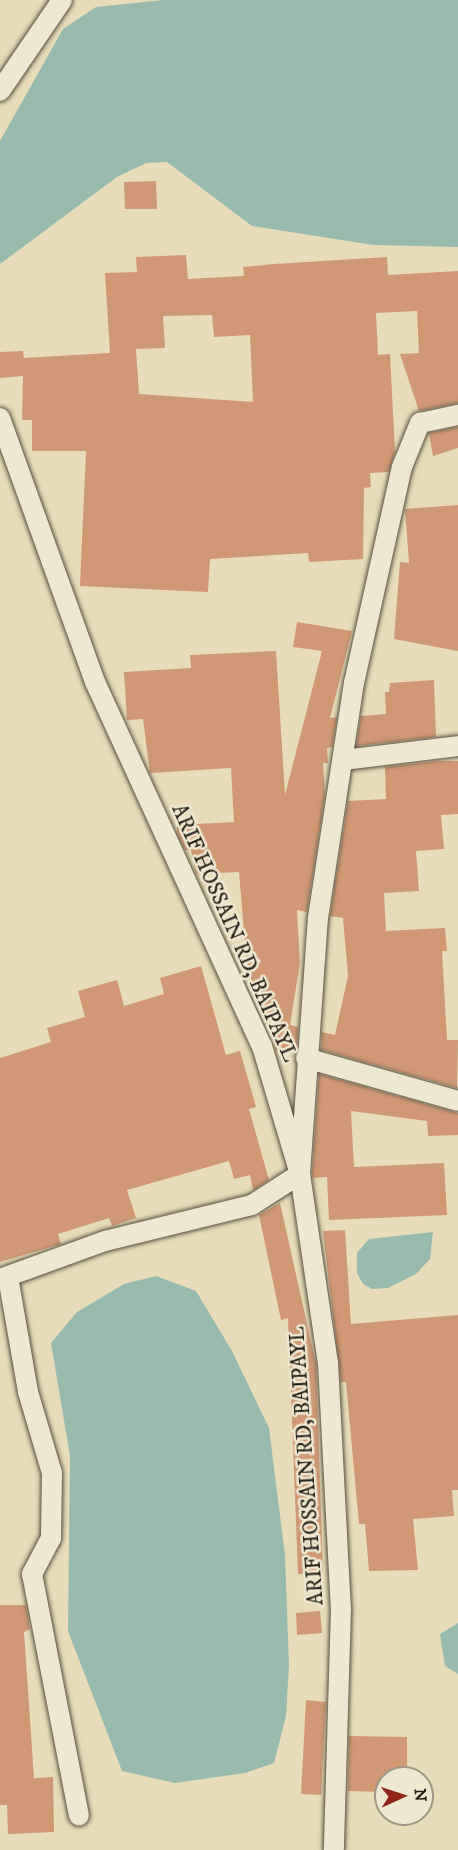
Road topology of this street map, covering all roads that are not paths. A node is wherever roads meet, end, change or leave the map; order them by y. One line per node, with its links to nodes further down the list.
1 (62, 0): 2 (street)
2 (0, 91)
3 (458, 415): 6 (street)
4 (0, 418): 9 (street, ARIF HOSSAIN RD, BAIPAYL)
5 (458, 746): 6 (street)
6 (342, 760): 7 (street)
7 (306, 1058): 8 (street); 9 (street)
8 (458, 1101)
9 (300, 1174): 10 (street); 12 (street, ARIF HOSSAIN RD, BAIPAYL)
10 (4, 1278): 11 (street)
11 (79, 1815)
12 (334, 1850)

